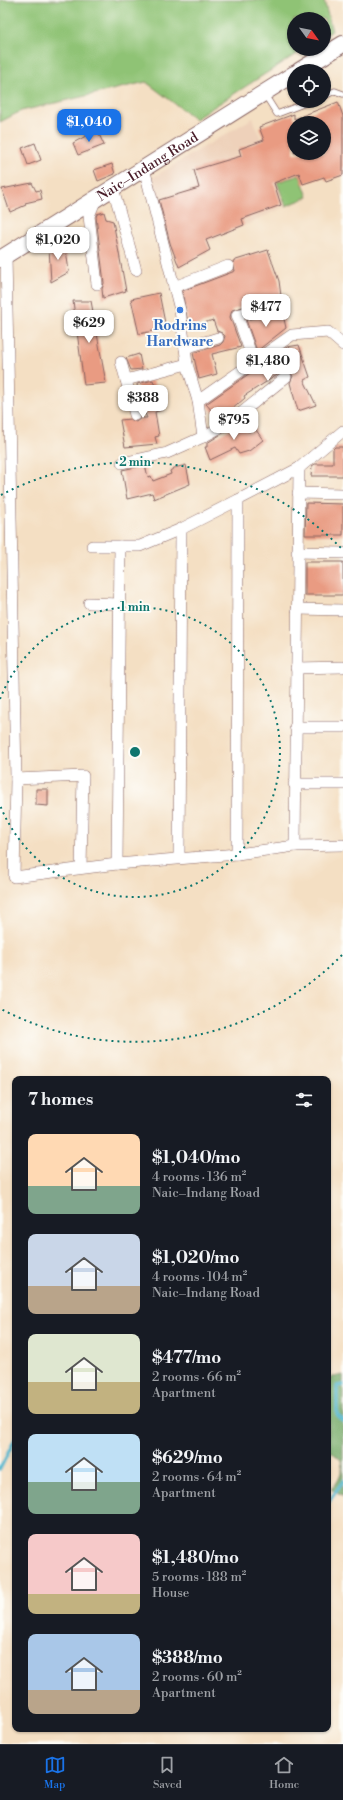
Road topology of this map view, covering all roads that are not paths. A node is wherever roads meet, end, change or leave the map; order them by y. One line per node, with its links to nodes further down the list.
1 (343, 44): 2 (main road, Naic–Indang Road)
2 (311, 64)
3 (287, 79): 4 (main road, Naic–Indang Road)
4 (264, 93): 7 (lane); 8 (main road, Naic–Indang Road)
5 (331, 93): 6 (lane)
6 (343, 94)
7 (293, 108)
8 (144, 168): 9 (main road, Naic–Indang Road); 15 (street)
9 (113, 188): 10 (main road, Naic–Indang Road); 13 (street)
10 (96, 198): 11 (main road, Naic–Indang Road); 14 (street)
11 (3, 257): 47 (street)
12 (228, 266): 15 (street)
13 (136, 270)
14 (97, 284)
15 (174, 287): 19 (street)
16 (281, 303): 21 (street)
17 (218, 338): 19 (street)
18 (343, 345): 21 (street)
19 (185, 348): 22 (street)
20 (121, 362): 24 (street)
21 (254, 362): 25 (street)
22 (187, 364): 24 (street); 25 (street)
23 (286, 377): 28 (street)
24 (126, 380): 26 (street)
25 (198, 401): 28 (street)
26 (135, 415)
27 (341, 434): 30 (street)
28 (203, 437): 29 (street)
29 (122, 463)
30 (299, 468): 31 (street); 33 (street)
31 (298, 493): 32 (street); 37 (street)
32 (343, 494)
33 (238, 500): 34 (street); 52 (street)
34 (180, 529): 36 (street); 53 (street)
35 (92, 546): 36 (street)
36 (120, 546): 40 (street)
37 (297, 552): 38 (street); 41 (street)
38 (343, 553)
39 (89, 603): 40 (street)
40 (120, 604): 54 (street)
41 (297, 609): 42 (street); 44 (street)
42 (343, 610)
43 (343, 667): 44 (street)
44 (296, 668): 45 (street)
45 (295, 727): 46 (street); 48 (street)
46 (343, 727)
47 (16, 779): 55 (street); 55 (street)
48 (294, 784): 49 (street); 51 (street)
49 (343, 784)
50 (343, 845): 51 (street)
51 (295, 846): 52 (street)
52 (237, 854): 53 (street)
53 (179, 858): 54 (street)
54 (117, 864): 55 (street)
55 (81, 868)

